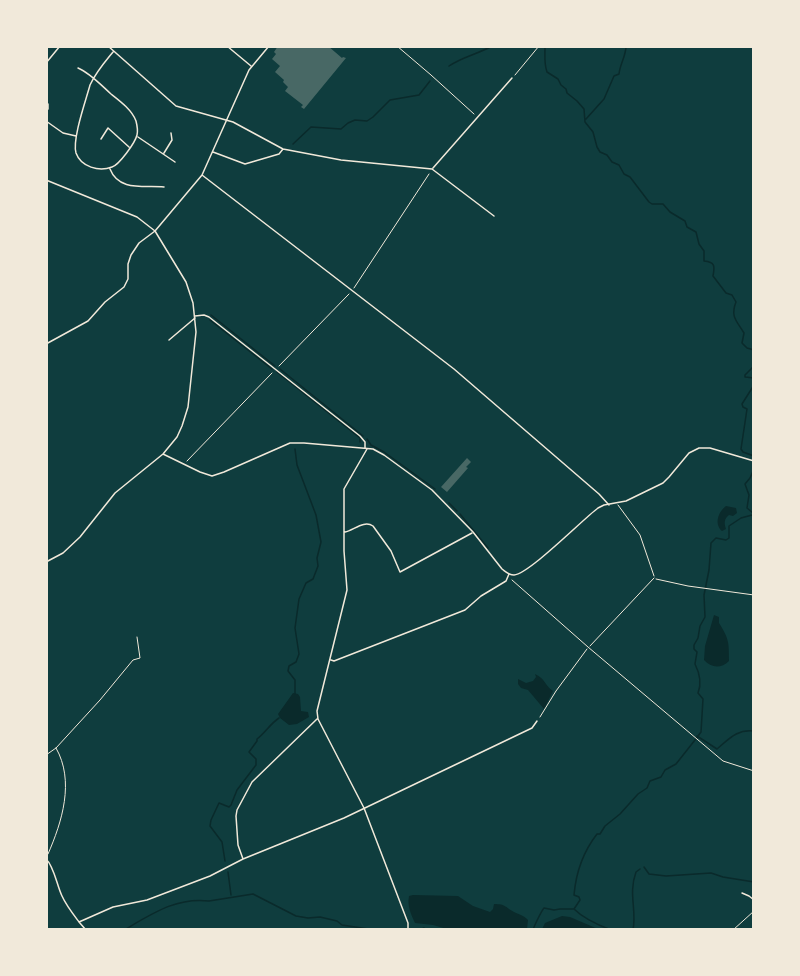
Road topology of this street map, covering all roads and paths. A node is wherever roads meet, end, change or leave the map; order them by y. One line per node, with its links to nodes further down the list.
1 (60, 46): 8 (street)
2 (108, 46): 7 (street)
3 (227, 46): 9 (street)
4 (269, 46): 9 (street)
5 (397, 46): 15 (path)
6 (539, 46): 11 (path)
7 (113, 51): 12 (street); 16 (street)
8 (46, 63)
9 (251, 66): 16 (street)
10 (78, 68): 12 (street)
11 (512, 78): 15 (street)
12 (93, 79): 19 (street); 20 (street)
13 (48, 104): 14 (street)
14 (46, 111)
15 (478, 117): 28 (street)
16 (227, 120): 23 (street); 24 (street)
17 (46, 121): 19 (street)
18 (171, 133): 25 (street)
19 (77, 136): 27 (street)
20 (137, 137): 22 (street); 25 (street)
21 (101, 139): 22 (street)
22 (130, 147): 27 (street)
23 (283, 149): 24 (street); 28 (street)
24 (213, 152): 29 (street)
25 (163, 154): 26 (street)
26 (175, 162)
27 (109, 168): 31 (street)
28 (432, 169): 32 (street); 34 (path)
29 (202, 175): 33 (street); 34 (street)
30 (46, 180): 33 (street)
31 (164, 187)
32 (494, 216)
33 (155, 231): 35 (street); 37 (street)
34 (352, 290): 38 (path); 44 (street)
35 (195, 317): 36 (street); 38 (street); 40 (street)
36 (169, 340)
37 (46, 344)
38 (276, 370): 39 (street); 42 (path)
39 (367, 448): 42 (street); 45 (street); 46 (street)
40 (163, 454): 42 (street); 47 (street)
41 (753, 461): 43 (street)
42 (184, 465)
43 (617, 504): 44 (street); 49 (path)
44 (609, 505): 48 (street)
45 (344, 532): 46 (street); 53 (street)
46 (473, 532): 48 (street)
47 (46, 562)
48 (511, 575): 52 (path); 53 (street)
49 (654, 578): 50 (path); 52 (path)
50 (753, 595)
51 (137, 637): 56 (path)
52 (588, 647): 55 (path); 58 (path)
53 (330, 660): 54 (street)
54 (318, 719): 59 (street); 61 (street)
55 (537, 721): 59 (street)
56 (56, 748): 57 (path); 60 (path)
57 (46, 755)
58 (753, 771)
59 (364, 808): 61 (street); 67 (street)
60 (46, 859): 65 (street)
61 (243, 860): 65 (street)
62 (742, 893): 63 (street)
63 (753, 900)
64 (753, 911): 68 (path)
65 (79, 922): 66 (street)
66 (86, 930)
67 (408, 930)
68 (733, 930)

